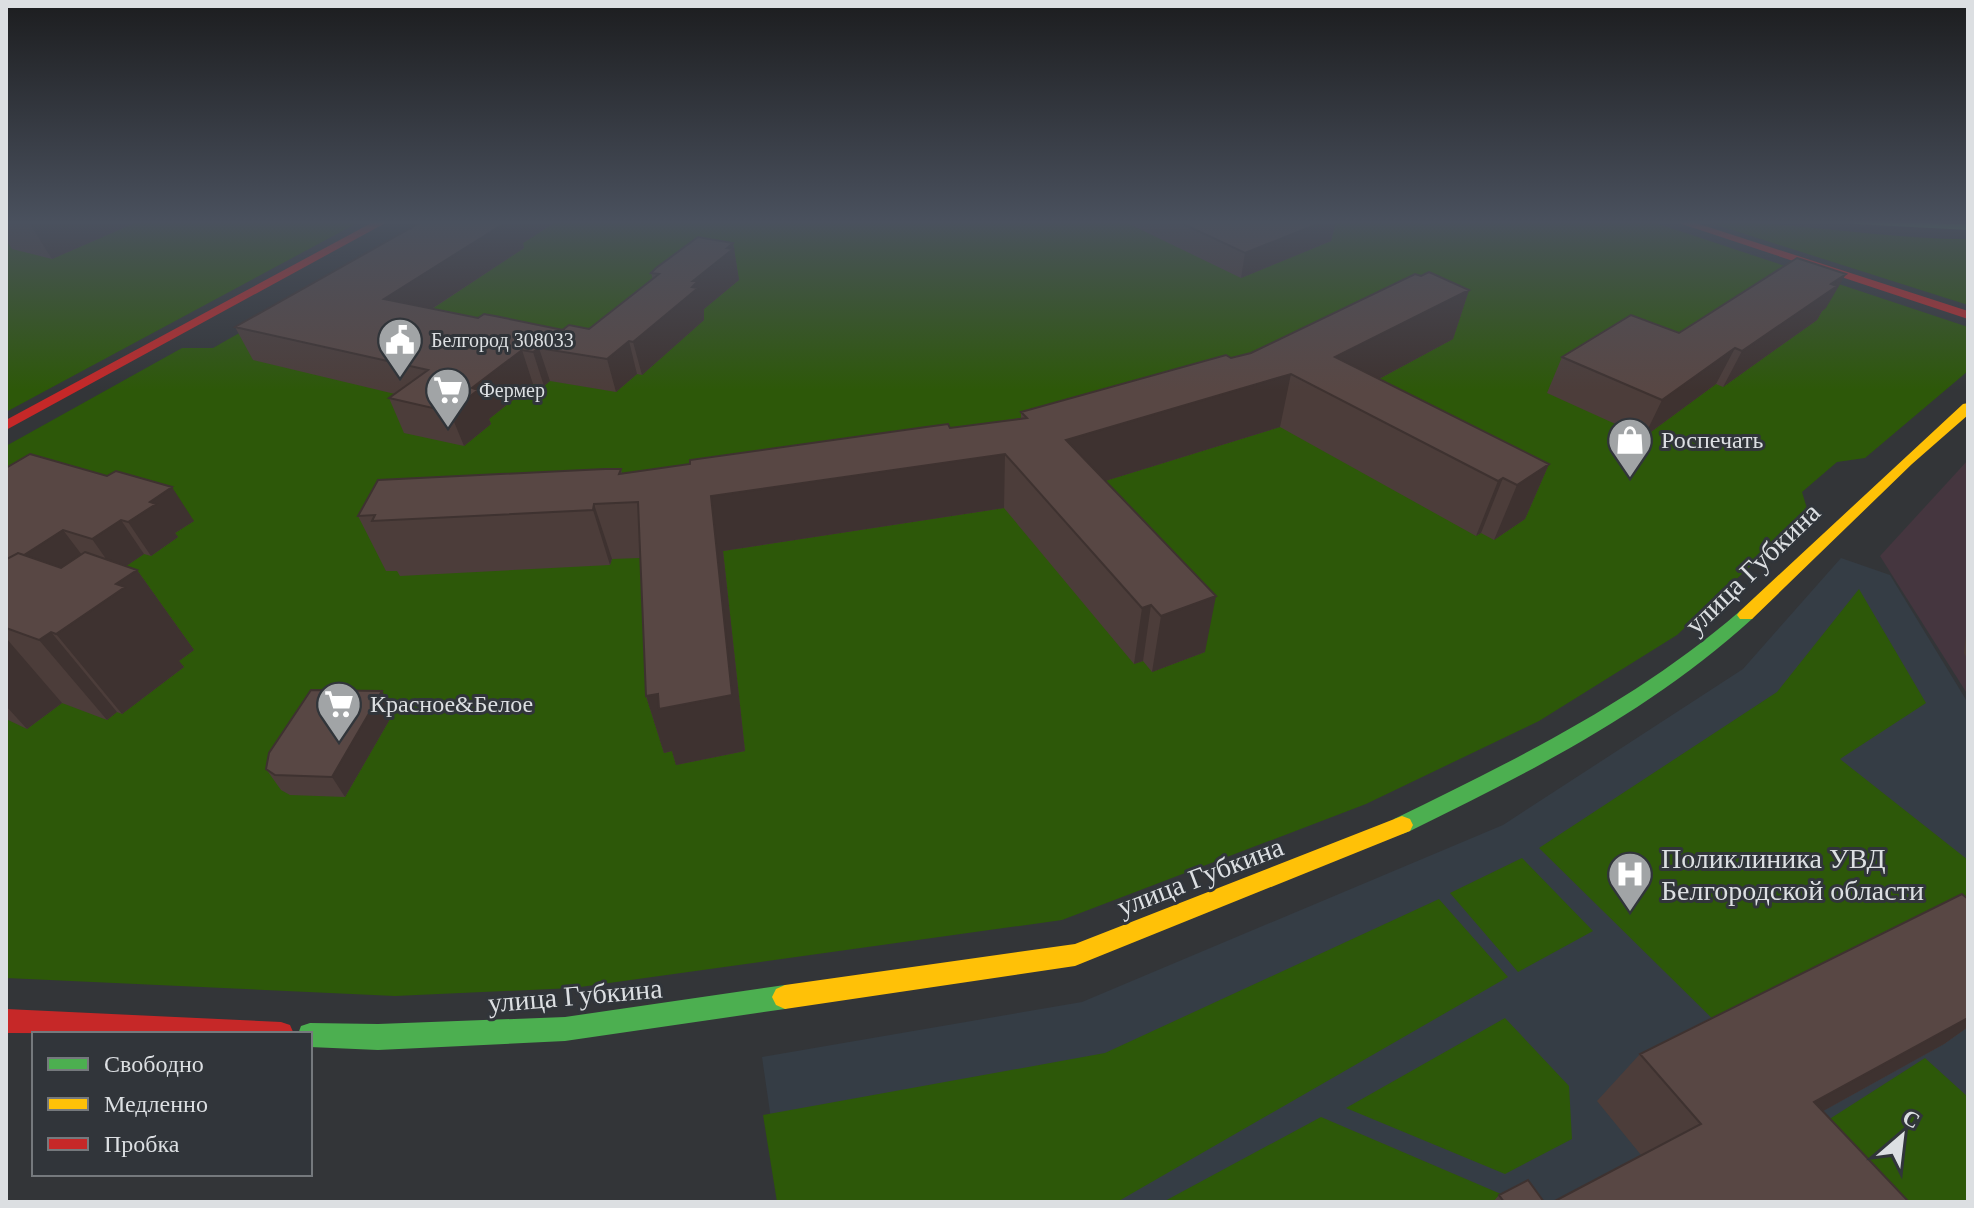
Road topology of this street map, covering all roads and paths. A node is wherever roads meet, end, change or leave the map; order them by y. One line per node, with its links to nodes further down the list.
1 (279, 277): 5 (main road)
2 (1852, 277): 3 (main road)
3 (1968, 315)
4 (1968, 407): 8 (main road, улица Губкина)
5 (6, 426)
6 (6, 1021): 7 (main road)
7 (239, 1032)
8 (312, 1035)

